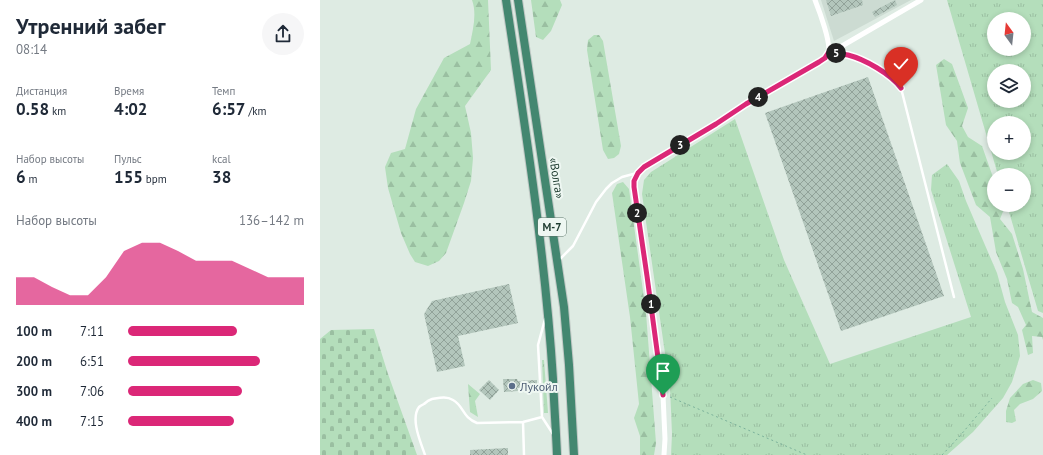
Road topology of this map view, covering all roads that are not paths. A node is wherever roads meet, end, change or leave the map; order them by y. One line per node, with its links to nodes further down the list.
1 (506, 0): 9 (highway, «Волга» / М-7)
2 (518, 0): 7 (highway, «Волга» / М-7)
3 (815, 0): 5 (street)
4 (921, 0): 5 (street)
5 (829, 52): 6 (street); 8 (lane)
6 (638, 173): 7 (lane); 17 (street)
7 (557, 262): 16 (highway, «Волга» / М-7)
8 (954, 297)
9 (548, 309): 10 (lane); 12 (highway, «Волга» / М-7)
10 (542, 416): 11 (lane); 12 (lane)
11 (523, 422): 13 (lane); 14 (lane)
12 (556, 440): 15 (highway, «Волга» / М-7)
13 (425, 455)
14 (524, 455)
15 (557, 455)
16 (574, 455)
17 (664, 455)

